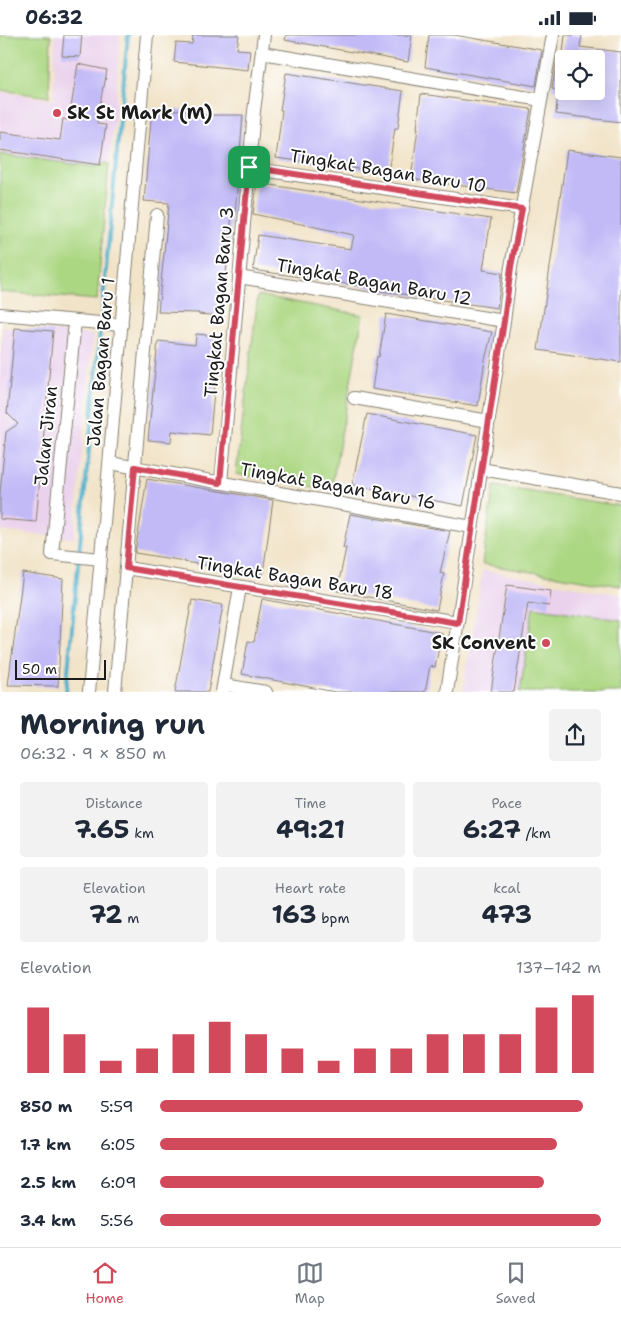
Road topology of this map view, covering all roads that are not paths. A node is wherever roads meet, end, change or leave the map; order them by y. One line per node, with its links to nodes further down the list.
1 (147, 35): 13 (street, Jalan Bagan Baru 1)
2 (264, 35): 4 (street, Tingkat Bagan Baru 3)
3 (553, 35): 5 (street)
4 (262, 53): 5 (street); 6 (street, Tingkat Bagan Baru 3)
5 (541, 100): 7 (street)
6 (249, 167): 7 (street, Tingkat Bagan Baru 10); 9 (street, Tingkat Bagan Baru 3)
7 (522, 209): 12 (street)
8 (157, 215): 17 (street)
9 (239, 277): 12 (street, Tingkat Bagan Baru 12); 19 (street, Tingkat Bagan Baru 3)
10 (0, 314): 11 (street)
11 (75, 321): 13 (street); 22 (street, Jalan Jiran)
12 (504, 321): 15 (street)
13 (122, 325): 16 (street, Jalan Bagan Baru 1)
14 (354, 398): 15 (street)
15 (489, 421): 18 (street)
16 (110, 463): 17 (street, Tingkat Bagan Baru 16); 22 (street, Jalan Bagan Baru 1)
17 (135, 467): 19 (street, Tingkat Bagan Baru 16); 23 (street)
18 (481, 469): 20 (street); 21 (street)
19 (220, 483): 21 (street, Tingkat Bagan Baru 16)
20 (621, 493)
21 (472, 527): 25 (street)
22 (101, 559): 27 (street, Jalan Bagan Baru 1)
23 (126, 568): 24 (street, Tingkat Bagan Baru 18); 28 (street)
24 (240, 587): 25 (street, Tingkat Bagan Baru 18); 26 (street)
25 (458, 623): 30 (street)
26 (223, 688): 29 (street)
27 (89, 692)
28 (115, 692)
29 (266, 692)
30 (447, 692)

